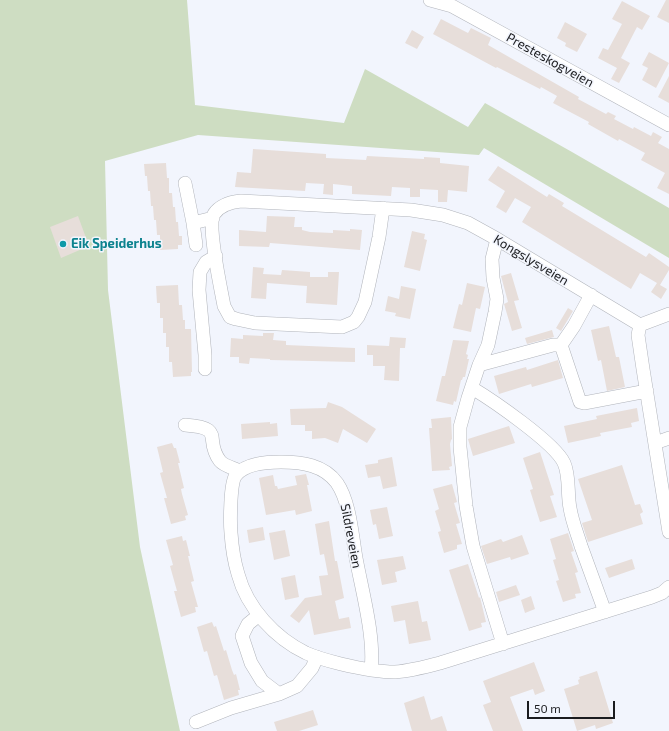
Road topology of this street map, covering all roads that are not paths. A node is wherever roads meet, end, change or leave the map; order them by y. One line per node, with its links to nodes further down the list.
1 (418, 0): 2 (street, Presteskogveien)
2 (428, 0): 3 (street, Presteskogveien)
3 (669, 125)
4 (185, 184): 7 (street)
5 (384, 208): 6 (street, Kongslysveien); 8 (street, Kongslysveien); 10 (street)
6 (213, 218): 7 (street); 10 (street)
7 (193, 223): 9 (street)
8 (497, 239): 11 (street, Kongslysveien); 15 (street)
9 (196, 245)
10 (216, 256): 16 (street)
11 (591, 295): 13 (street, Kongslysveien); 14 (street)
12 (669, 314): 13 (street)
13 (640, 325): 18 (street)
14 (561, 345): 15 (street); 18 (street)
15 (479, 365): 17 (street)
16 (205, 369)
17 (472, 388): 25 (street); 27 (street)
18 (647, 391): 21 (street)
19 (186, 425): 22 (street)
20 (669, 438): 21 (street)
21 (655, 443): 23 (street)
22 (240, 471): 26 (street); 29 (street, Sildreveien)
23 (669, 532)
24 (669, 587): 25 (street)
25 (605, 612): 27 (street)
26 (259, 614): 28 (street); 30 (street)
27 (503, 644): 29 (street)
28 (317, 657): 29 (street); 30 (street)
29 (371, 670)
30 (278, 694): 31 (street)
31 (196, 722)

